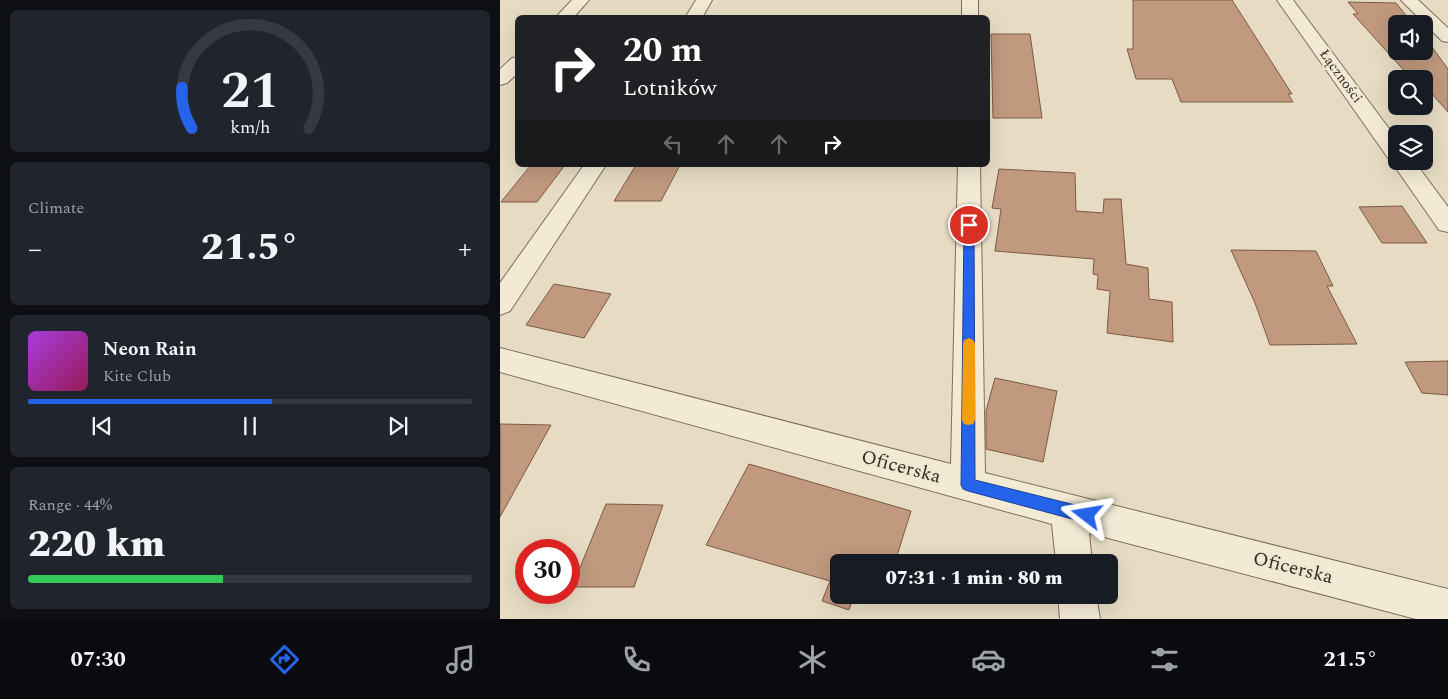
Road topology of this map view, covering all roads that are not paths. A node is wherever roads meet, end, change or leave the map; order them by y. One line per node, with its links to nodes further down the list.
1 (582, 0): 6 (street)
2 (704, 0): 7 (street)
3 (970, 0): 8 (street)
4 (1285, 0): 12 (street, Łączności)
5 (1409, 0): 9 (street)
6 (567, 15)
7 (695, 15)
8 (970, 15)
9 (1448, 37)
10 (515, 65): 11 (street)
11 (500, 79)
12 (1388, 142)
13 (594, 167): 17 (street)
14 (969, 167): 19 (street)
15 (1409, 170): 16 (street)
16 (1448, 224)
17 (500, 304)
18 (500, 360): 19 (street, Oficerska)
19 (968, 485): 20 (street, Oficerska)
20 (1069, 510): 21 (street); 23 (street, Oficerska)
21 (1073, 554)
22 (1079, 604): 24 (street)
23 (1448, 608)
24 (1080, 619)

